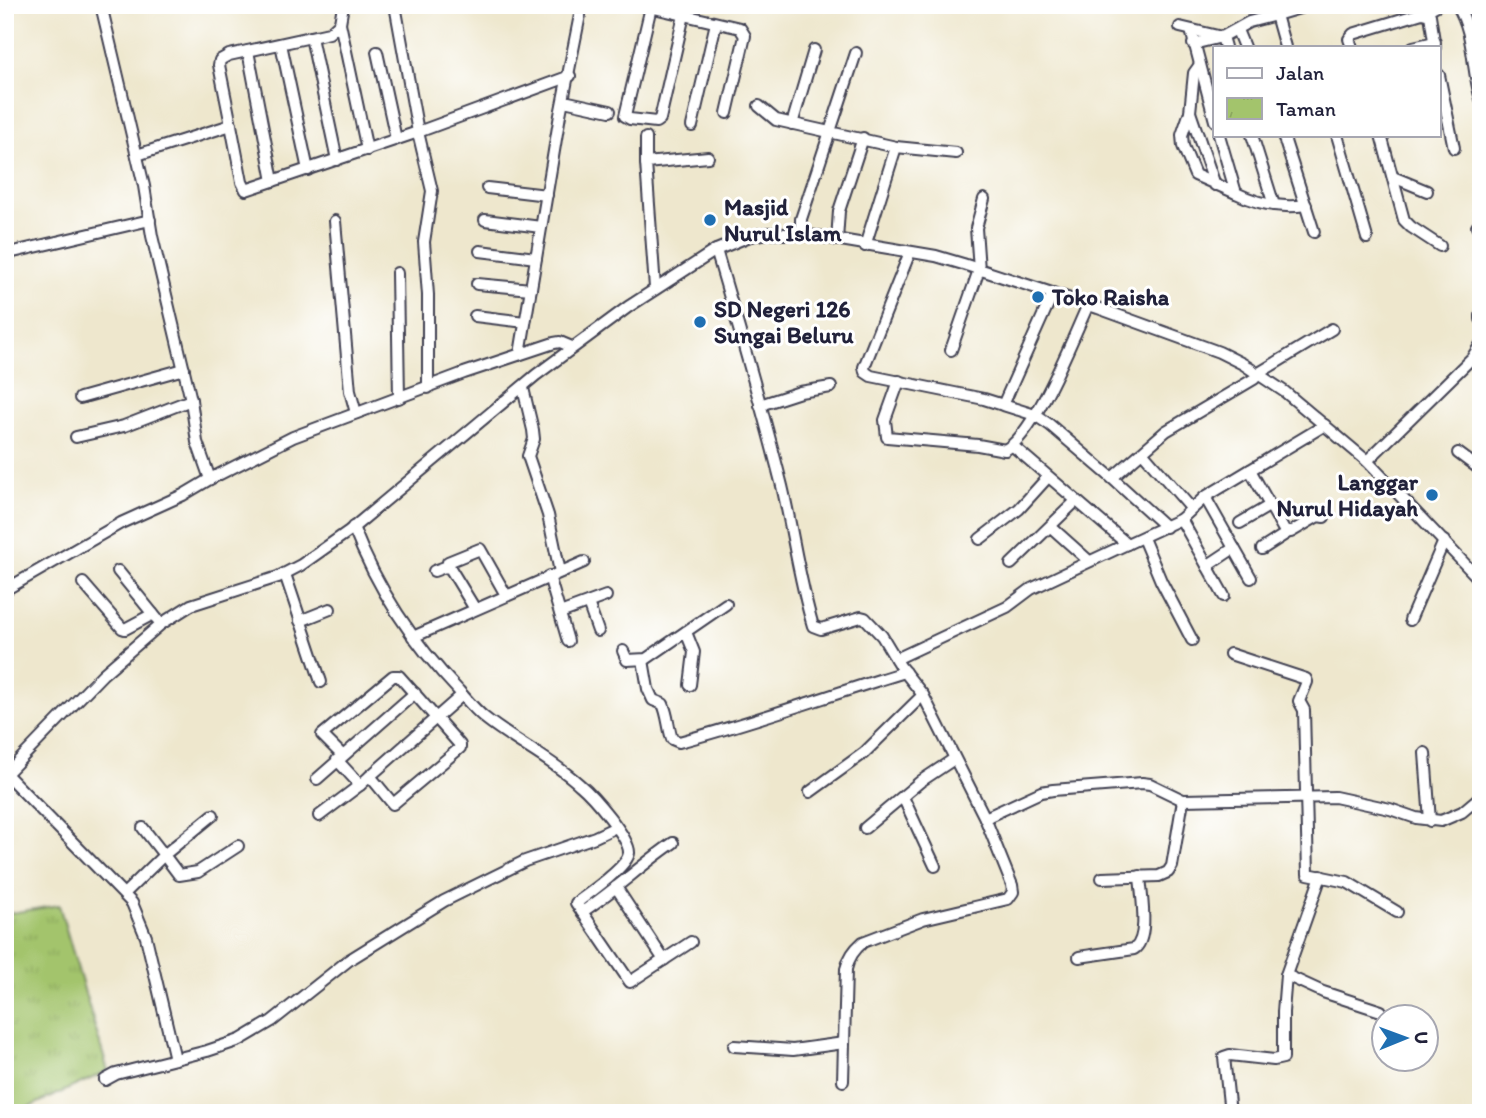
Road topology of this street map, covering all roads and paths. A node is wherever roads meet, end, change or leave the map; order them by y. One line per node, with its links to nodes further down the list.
1 (102, 5): 56 (street)
2 (343, 5): 12 (street)
3 (395, 5): 43 (street)
4 (582, 5): 29 (street)
5 (1310, 5): 10 (street)
6 (1437, 5): 9 (street)
7 (1457, 5): 28 (street)
8 (646, 6): 11 (street); 11 (street)
9 (1421, 9): 19 (street); 22 (street)
10 (1274, 10): 14 (street); 21 (street)
11 (684, 15): 13 (street)
12 (340, 23): 15 (street); 54 (street)
13 (716, 23): 37 (street); 41 (street)
14 (1237, 30): 16 (street); 20 (street)
15 (311, 37): 17 (street); 58 (street)
16 (1223, 42): 18 (street); 18 (street)
17 (281, 44): 24 (street); 60 (street)
18 (1193, 44): 27 (street)
19 (1435, 45)
20 (1244, 46)
21 (1285, 46)
22 (1352, 46)
23 (814, 50): 39 (street)
24 (248, 51): 40 (street); 62 (street)
25 (377, 52): 51 (street)
26 (856, 53): 42 (street)
27 (1199, 66): 36 (street); 38 (street)
28 (1478, 68): 31 (street)
29 (570, 76): 32 (street); 43 (street)
30 (1440, 84): 33 (street)
31 (1481, 99)
32 (564, 101): 35 (street); 67 (street)
33 (1442, 102): 53 (street)
34 (759, 106): 39 (street)
35 (610, 111)
36 (1190, 112): 63 (street); 63 (street)
37 (727, 113)
38 (1213, 114)
39 (792, 124): 42 (street)
40 (231, 125): 56 (street); 62 (street)
41 (692, 125)
42 (828, 131): 50 (street); 76 (street)
43 (418, 132): 51 (street); 104 (street)
44 (1219, 136): 66 (street)
45 (1252, 136): 69 (street)
46 (1283, 136): 70 (street)
47 (1337, 136): 77 (street)
48 (1381, 136): 61 (street)
49 (646, 138): 59 (street)
50 (863, 138): 52 (street); 78 (street)
51 (396, 139): 54 (street)
52 (896, 146): 55 (street); 79 (street)
53 (1454, 148)
54 (367, 150): 58 (street)
55 (956, 153)
56 (137, 155): 71 (street)
57 (708, 157): 59 (street)
58 (337, 160): 60 (street)
59 (646, 163): 89 (street)
60 (308, 170): 62 (street)
61 (1393, 177): 65 (street); 80 (street)
62 (274, 181)
63 (1215, 185): 66 (street)
64 (488, 188): 67 (street)
65 (1427, 191)
66 (1236, 193): 69 (street)
67 (547, 195): 74 (street)
68 (984, 199): 86 (street)
69 (1274, 205): 70 (street)
70 (1306, 205): 75 (street)
71 (150, 220): 84 (street); 100 (street)
72 (485, 220): 74 (street)
73 (335, 221): 111 (street)
74 (541, 227): 85 (street)
75 (1314, 232)
76 (801, 234): 78 (street); 81 (street)
77 (1367, 238)
78 (837, 240): 79 (street)
79 (865, 246): 83 (street)
80 (1440, 246)
81 (716, 250): 89 (street); 109 (street)
82 (480, 251): 85 (street)
83 (910, 251): 86 (street); 102 (street)
84 (5, 254)
85 (536, 258): 90 (street)
86 (979, 270): 91 (street); 98 (street)
87 (397, 273): 107 (street)
88 (477, 284): 90 (street)
89 (656, 288): 97 (street)
90 (531, 289): 94 (street)
91 (1053, 293): 92 (street); 110 (street)
92 (1088, 304): 101 (street); 112 (street)
93 (475, 316): 94 (street)
94 (525, 322): 99 (street)
95 (1332, 329): 101 (street)
96 (1481, 344): 118 (street)
97 (572, 347): 99 (street); 105 (street)
98 (951, 350)
99 (520, 354): 104 (street)
100 (184, 369): 106 (street); 108 (street)
101 (1259, 373): 113 (street); 116 (street)
102 (899, 381): 110 (street); 115 (street)
103 (831, 387): 109 (street)
104 (428, 388): 107 (street)
105 (523, 388): 133 (street); 149 (street)
106 (80, 398)
107 (399, 398): 111 (street)
108 (191, 400): 114 (street); 123 (street)
109 (760, 405): 173 (street)
110 (1003, 405): 112 (street)
111 (356, 413): 123 (street)
112 (1035, 415): 115 (street); 122 (street)
113 (1325, 425): 118 (street); 119 (street)
114 (76, 437)
115 (1013, 446): 121 (street)
116 (1143, 453): 122 (street); 127 (street)
117 (1458, 453): 120 (street)
118 (1367, 461): 137 (street)
119 (1250, 470): 124 (street); 126 (street)
120 (1481, 470)
121 (1048, 477): 125 (street); 136 (street)
122 (1112, 478): 132 (street)
123 (210, 479): 153 (street)
124 (1205, 497): 127 (street); 139 (street)
125 (1076, 501): 131 (street); 138 (street)
126 (1269, 506): 130 (street); 134 (street)
127 (1191, 508): 129 (street)
128 (1324, 517): 134 (street)
129 (1181, 519): 132 (street); 144 (street)
130 (1240, 523)
131 (1051, 527): 141 (street); 143 (street)
132 (1166, 527): 135 (street)
133 (349, 531): 148 (street); 168 (street)
134 (1287, 533): 140 (street)
135 (1143, 538): 138 (street); 169 (street)
136 (980, 539)
137 (1444, 541): 151 (street); 163 (street)
138 (1127, 544): 141 (street)
139 (1234, 548): 144 (street); 150 (street)
140 (1262, 549)
141 (1089, 561): 173 (street)
142 (584, 562): 149 (street)
143 (1011, 564)
144 (1207, 566): 156 (street)
145 (450, 568): 147 (street); 154 (street); 160 (street)
146 (118, 571): 162 (street)
147 (434, 571)
148 (285, 574): 164 (street); 165 (street)
149 (555, 574): 154 (street); 161 (street)
150 (1251, 578)
151 (1481, 581)
152 (83, 583): 162 (street)
153 (5, 590)
154 (506, 595): 160 (street)
155 (606, 596): 157 (street)
156 (1224, 596)
157 (587, 603): 161 (street); 166 (street)
158 (726, 604): 167 (street)
159 (330, 609): 164 (street)
160 (475, 609): 168 (street)
161 (560, 613): 170 (street)
162 (153, 614): 165 (street)
163 (1410, 620)
164 (300, 621): 176 (street)
165 (161, 624): 185 (street)
166 (597, 631)
167 (686, 632): 174 (street); 177 (street)
168 (413, 637): 179 (street)
169 (1192, 640)
170 (568, 641)
171 (623, 651): 174 (street)
172 (1230, 654): 192 (street)
173 (896, 659): 175 (street)
174 (643, 660): 175 (street)
175 (905, 672): 180 (street)
176 (321, 682)
177 (690, 685)
178 (415, 694): 181 (street); 183 (street); 183 (street)
179 (462, 695): 181 (street); 198 (street)
180 (923, 695): 184 (street); 189 (street)
181 (436, 717): 186 (street); 186 (street)
182 (1425, 753): 197 (street)
183 (340, 758): 187 (street); 188 (street)
184 (954, 759): 191 (street); 196 (street)
185 (6, 775): 209 (street)
186 (370, 776): 188 (street)
187 (317, 779)
188 (360, 785): 195 (street)
189 (810, 792)
190 (1481, 796): 197 (street)
191 (903, 797): 200 (street); 204 (street)
192 (1307, 798): 193 (street); 197 (street); 206 (street)
193 (1183, 800): 196 (street); 205 (street)
194 (213, 814): 203 (street)
195 (319, 816)
196 (985, 818): 217 (street)
197 (1430, 821)
198 (616, 827): 210 (street); 219 (street)
199 (143, 828): 203 (street)
200 (865, 828)
201 (673, 843): 208 (street)
202 (238, 846): 203 (street)
203 (164, 855): 209 (street)
204 (935, 866)
205 (1140, 876): 207 (street); 213 (street)
206 (1321, 876): 211 (street); 215 (street)
207 (1102, 877)
208 (616, 887): 210 (street); 214 (street)
209 (124, 894): 219 (street)
210 (582, 912): 214 (street)
211 (1397, 912)
212 (691, 942): 214 (street)
213 (1079, 957)
214 (664, 960)
215 (1286, 975): 216 (street); 222 (street)
216 (1370, 1007)
217 (844, 1043): 218 (street); 221 (street)
218 (734, 1046)
219 (175, 1059): 220 (street)
220 (105, 1080)
221 (843, 1080)
222 (1230, 1113)

